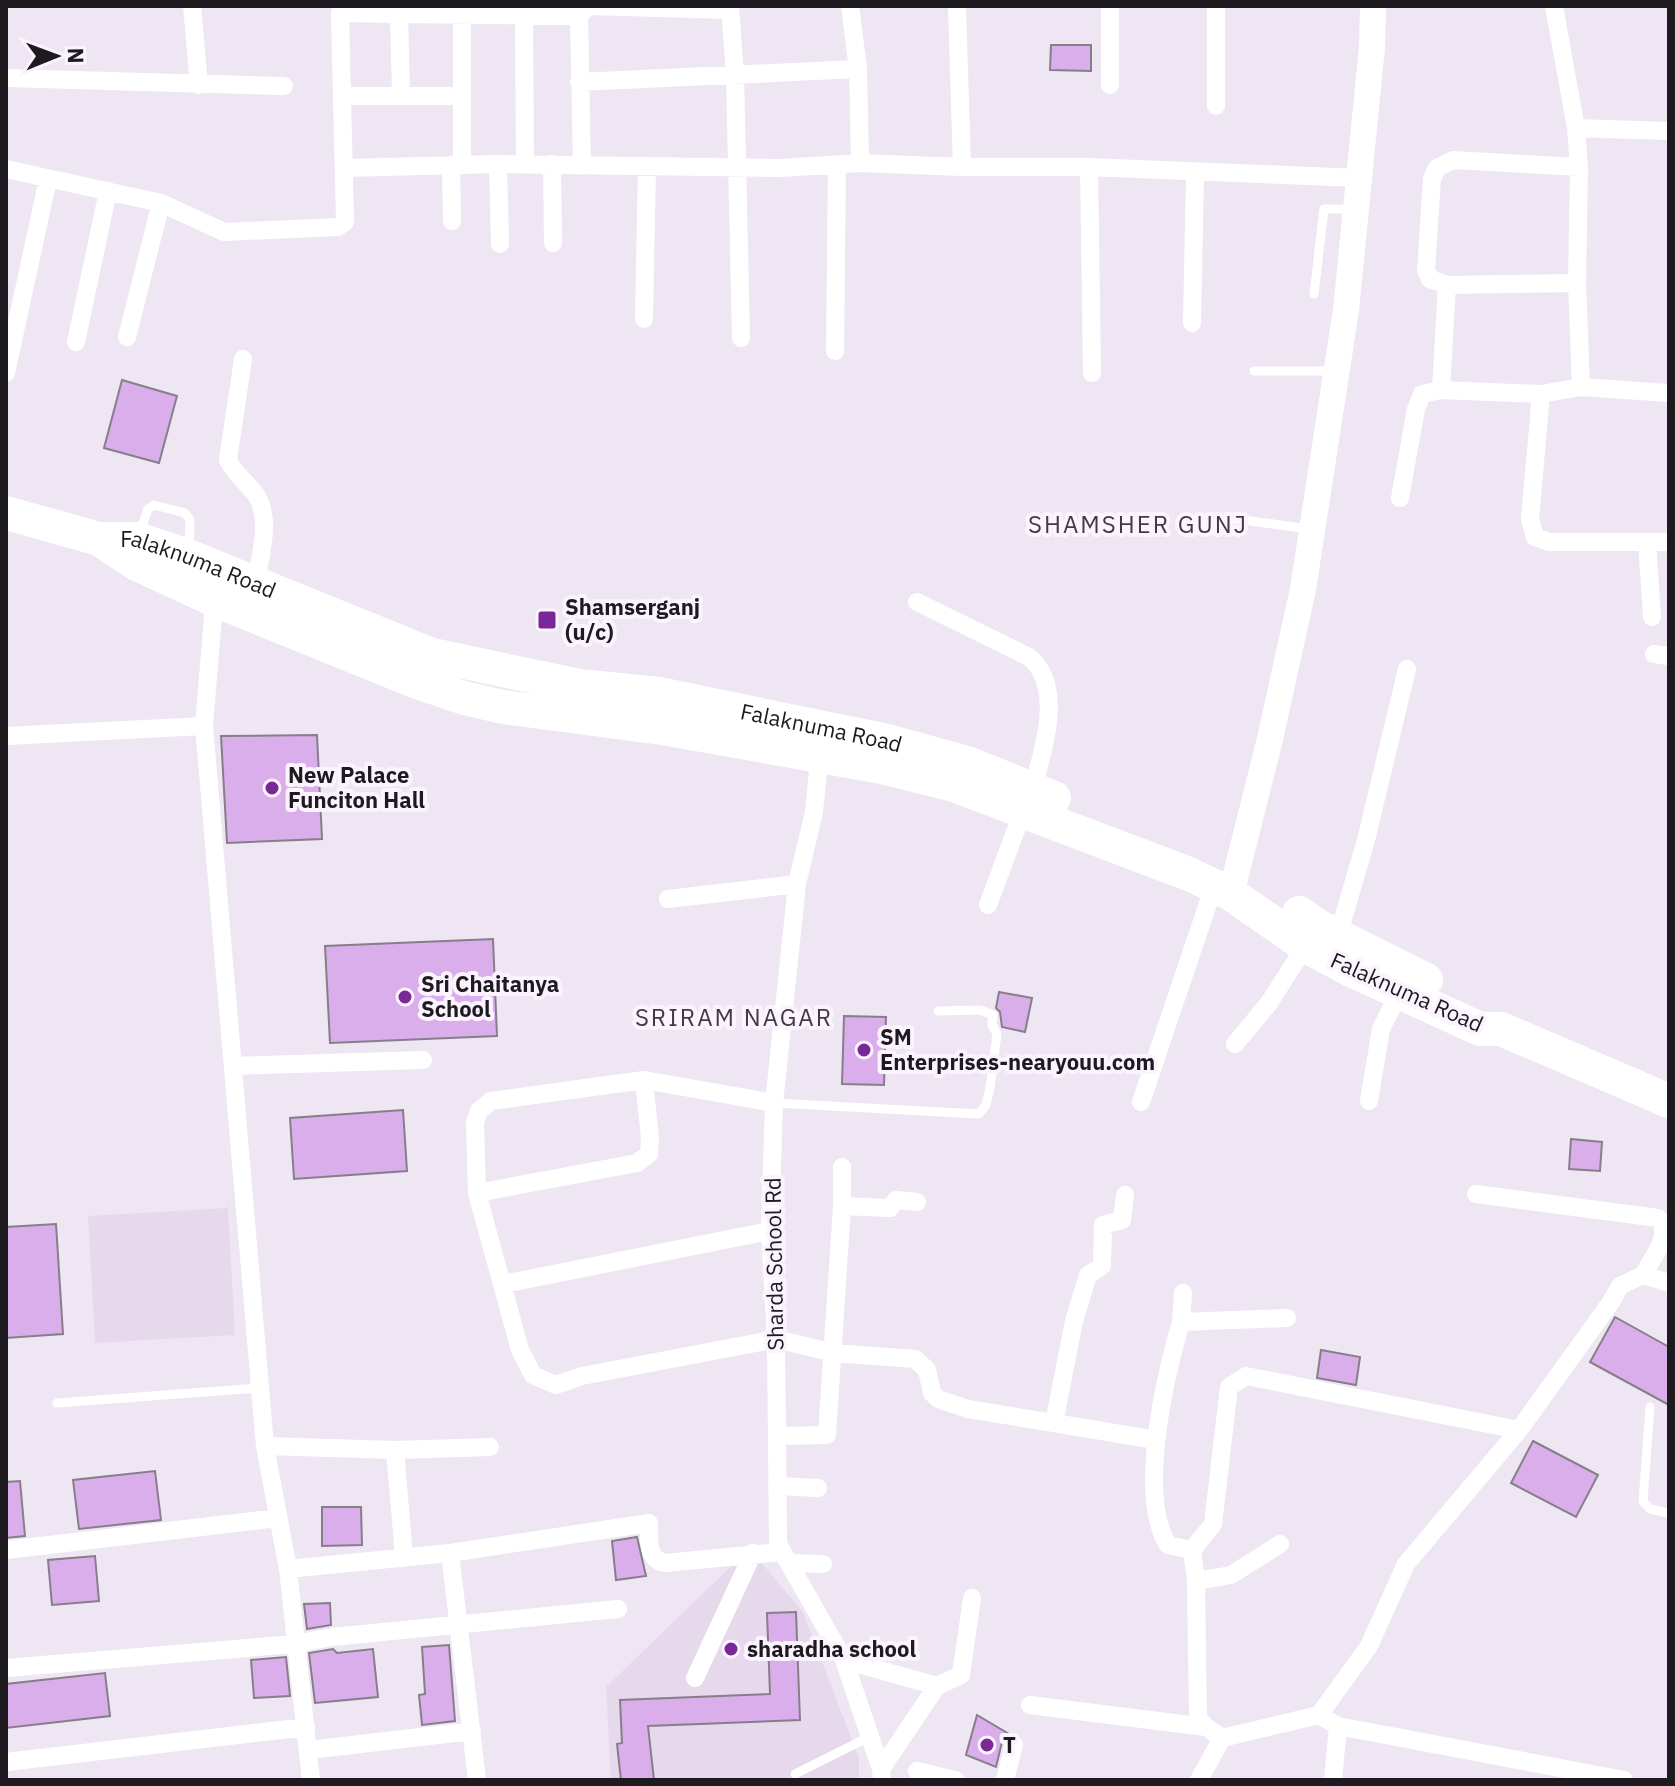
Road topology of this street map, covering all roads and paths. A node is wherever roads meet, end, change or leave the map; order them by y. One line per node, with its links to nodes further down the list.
1 (192, 6): 18 (street)
2 (850, 6): 14 (street)
3 (957, 6): 36 (street)
4 (1110, 6): 19 (street)
5 (1216, 6): 24 (street)
6 (1373, 6): 42 (main road)
7 (1554, 6): 25 (street)
8 (730, 8): 13 (street); 15 (street)
9 (340, 9): 10 (street); 22 (street)
10 (399, 14): 11 (street); 21 (street)
11 (462, 15): 12 (street); 23 (street)
12 (524, 15): 13 (street); 29 (street)
13 (579, 16): 17 (street)
14 (858, 69): 15 (street); 27 (street)
15 (735, 75): 17 (street); 35 (street)
16 (6, 78): 18 (street)
17 (579, 82): 33 (street)
18 (199, 85): 20 (street)
19 (1110, 85)
20 (284, 86)
21 (401, 95): 22 (street); 23 (street)
22 (343, 96): 39 (street)
23 (462, 96): 31 (street)
24 (1216, 106)
25 (1576, 128): 26 (street); 38 (street)
26 (1669, 131)
27 (860, 163): 32 (street); 36 (street)
28 (498, 164): 29 (street); 31 (street); 49 (street)
29 (525, 164): 30 (street)
30 (552, 164): 33 (street); 48 (street)
31 (456, 165): 39 (street); 47 (street)
32 (837, 165): 35 (street); 58 (street)
33 (582, 166): 34 (street)
34 (647, 166): 35 (street); 53 (street)
35 (737, 167): 56 (street)
36 (962, 167): 37 (street)
37 (1089, 167): 41 (street); 63 (street)
38 (1579, 167): 50 (street); 51 (street)
39 (345, 168): 45 (street)
40 (6, 169): 43 (street)
41 (1195, 173): 42 (street); 54 (street)
42 (1359, 178): 46 (main road)
43 (48, 179): 44 (street); 62 (street)
44 (108, 191): 45 (street); 57 (street)
45 (161, 203): 55 (street)
46 (1356, 209): 52 (lane); 61 (main road)
47 (452, 221)
48 (553, 243)
49 (500, 244)
50 (1577, 283): 51 (street); 64 (street)
51 (1447, 285): 65 (street)
52 (1314, 294)
53 (644, 319)
54 (1192, 323)
55 (127, 337)
56 (741, 338)
57 (76, 342)
58 (835, 351)
59 (243, 359): 76 (street)
60 (1254, 371): 61 (lane)
61 (1336, 371): 71 (main road)
62 (6, 373)
63 (1092, 373)
64 (1581, 387): 66 (street); 67 (street)
65 (1441, 390): 67 (street); 68 (street)
66 (1669, 393)
67 (1541, 394): 73 (street)
68 (1400, 498)
69 (6, 513): 72 (highway, Falaknuma Road)
70 (1229, 518): 71 (lane)
71 (1312, 530): 85 (main road)
72 (99, 539): 75 (highway, Falaknuma Road); 75 (highway, Falaknuma Road)
73 (1647, 542): 74 (street); 78 (street)
74 (1669, 542)
75 (207, 575): 76 (highway, Falaknuma Road); 80 (street); 82 (highway, Falaknuma Road)
76 (256, 583): 82 (highway, Falaknuma Road)
77 (917, 602): 83 (street)
78 (1652, 617)
79 (1407, 669): 88 (street)
80 (204, 726): 81 (street); 94 (street)
81 (6, 736)
82 (823, 744): 83 (highway, Falaknuma Road); 84 (street, Sharda School Rd)
83 (1028, 800): 85 (highway, Falaknuma Road); 87 (street)
84 (797, 884): 86 (street); 99 (street, Sharda School Rd)
85 (1227, 884): 88 (highway, Falaknuma Road); 98 (street)
86 (668, 899)
87 (988, 905)
88 (1320, 936): 89 (highway, Falaknuma Road); 91 (highway, Falaknuma Road); 92 (street)
89 (1399, 993): 91 (highway, Falaknuma Road); 96 (street)
90 (938, 1011): 99 (lane)
91 (1501, 1029): 97 (highway, Falaknuma Road)
92 (1235, 1044)
93 (423, 1060): 94 (street)
94 (233, 1066): 115 (street)
95 (644, 1080): 99 (street); 101 (street); 101 (street)
96 (1369, 1101)
97 (1669, 1101)
98 (1141, 1102)
99 (774, 1103): 106 (street, Sharda School Rd)
100 (842, 1167): 105 (street)
101 (477, 1193): 109 (street)
102 (1476, 1194): 107 (street)
103 (1125, 1195): 118 (street)
104 (917, 1202): 105 (street)
105 (842, 1206): 114 (street)
106 (770, 1231): 109 (street); 113 (street, Sharda School Rd)
107 (1643, 1275): 108 (street); 119 (street)
108 (1669, 1283)
109 (503, 1284): 113 (street)
110 (1183, 1293): 112 (street)
111 (1287, 1318): 112 (street)
112 (1181, 1322): 121 (street)
113 (776, 1339): 114 (street); 120 (street, Sharda School Rd)
114 (834, 1353): 118 (street); 120 (street)
115 (260, 1388): 116 (lane); 122 (street)
116 (57, 1403)
117 (1650, 1407): 127 (lane)
118 (1054, 1423): 121 (street)
119 (1519, 1430): 131 (street); 148 (street)
120 (777, 1436): 125 (street, Sharda School Rd)
121 (1156, 1440): 131 (street)
122 (265, 1446): 124 (street); 128 (street)
123 (490, 1447): 124 (street)
124 (395, 1450): 134 (street)
125 (777, 1486): 126 (street); 135 (street, Sharda School Rd)
126 (818, 1488)
127 (1669, 1513)
128 (278, 1518): 130 (street); 137 (street)
129 (1280, 1544): 138 (street)
130 (6, 1550)
131 (1192, 1550): 138 (street)
132 (450, 1553): 133 (street); 134 (street); 141 (street)
133 (753, 1553): 135 (street); 145 (street)
134 (404, 1557): 137 (street)
135 (785, 1558): 136 (street); 143 (street, Sharda School Rd)
136 (823, 1564)
137 (288, 1569): 142 (street)
138 (1196, 1581): 151 (street)
139 (972, 1598): 146 (street)
140 (618, 1609): 141 (street)
141 (459, 1626): 142 (street); 152 (street)
142 (294, 1644): 144 (street); 150 (street)
143 (844, 1660): 146 (street); 153 (street, Sharda School Rd)
144 (6, 1668)
145 (695, 1678)
146 (937, 1686): 160 (street)
147 (1030, 1705): 151 (street)
148 (1319, 1715): 149 (street); 154 (street)
149 (1338, 1726): 166 (street); 167 (street)
150 (306, 1727): 156 (street); 157 (street)
151 (1206, 1727): 154 (street)
152 (472, 1731): 156 (street); 162 (street)
153 (871, 1736): 159 (lane); 160 (street, Sharda School Rd)
154 (1222, 1738): 165 (street)
155 (1014, 1745): 164 (street)
156 (309, 1750): 161 (street)
157 (6, 1762)
158 (917, 1771): 163 (street)
159 (795, 1774)
160 (882, 1774)
161 (311, 1780)
162 (477, 1780)
163 (955, 1780)
164 (1005, 1780)
165 (1199, 1780)
166 (1333, 1780)
167 (1624, 1780)

